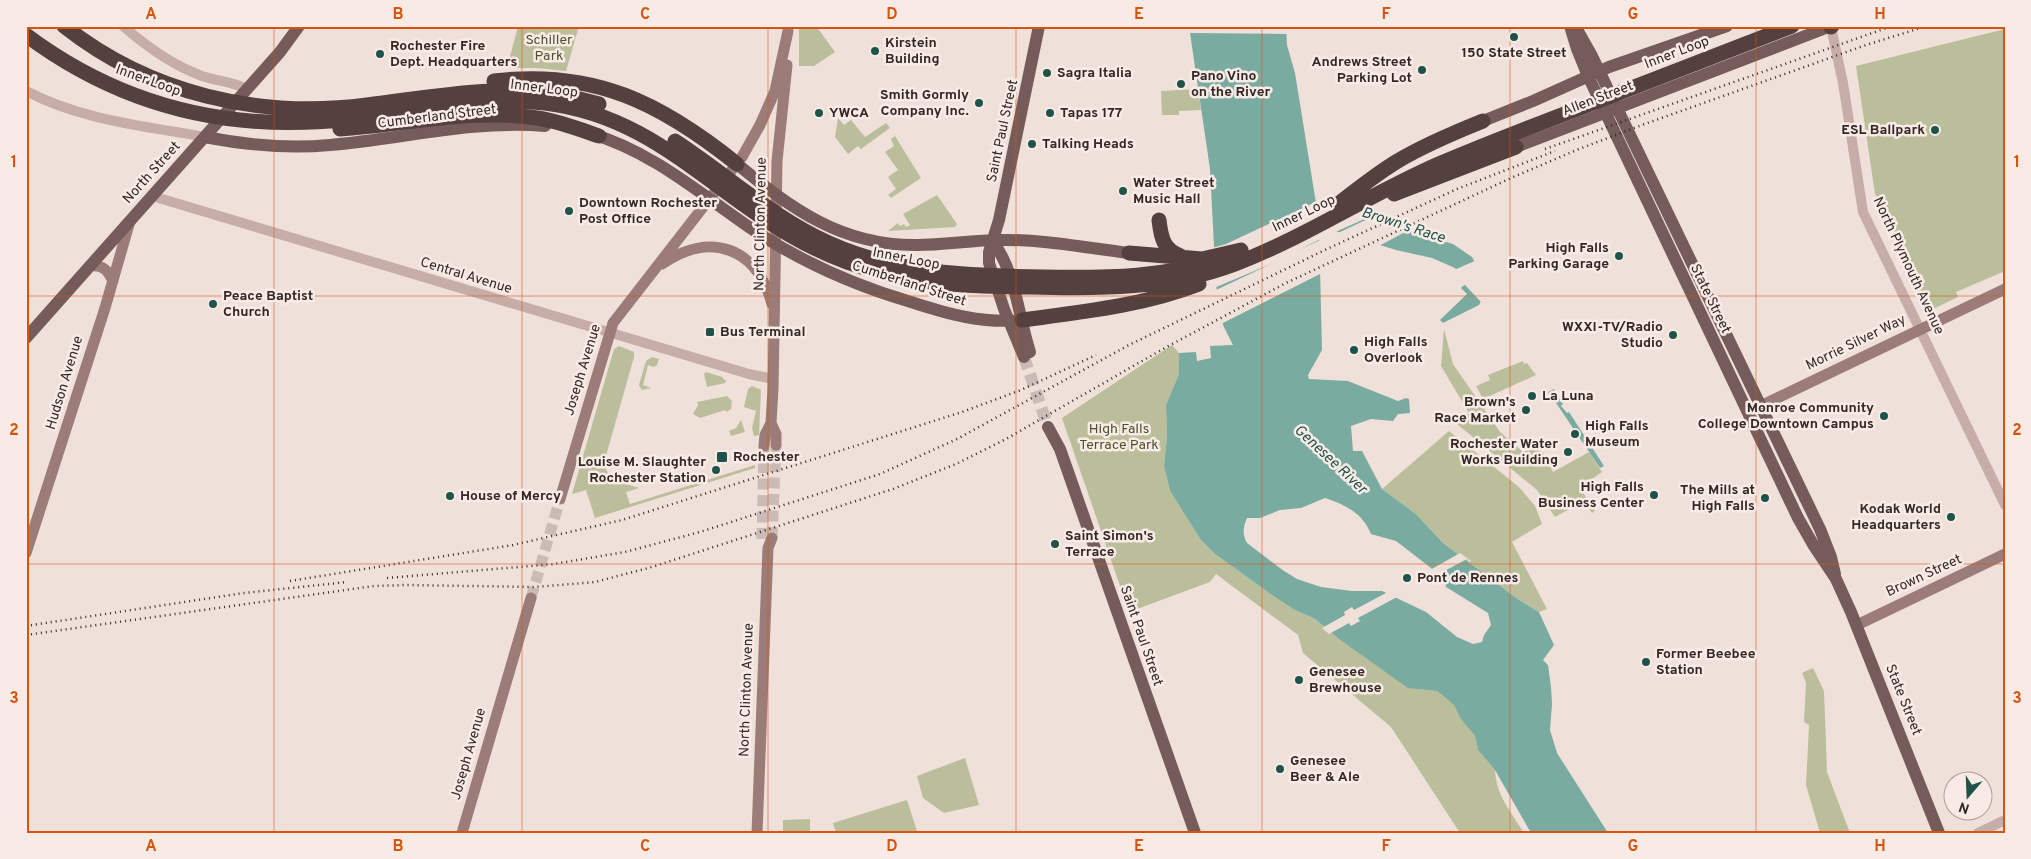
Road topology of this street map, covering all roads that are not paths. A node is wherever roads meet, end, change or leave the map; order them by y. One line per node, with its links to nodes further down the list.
1 (64, 26): 15 (highway, Inner Loop)
2 (76, 26): 15 (highway)
3 (123, 26): 17 (street)
4 (299, 26): 17 (main road, North Street)
5 (1040, 26): 32 (main road, Saint Paul Street)
6 (1570, 26): 14 (main road, State Street)
7 (1575, 26): 14 (main road, State Street)
8 (1726, 26): 14 (main road, Allen Street)
9 (1763, 26): 16 (highway, Inner Loop)
10 (1792, 26): 16 (highway, Inner Loop)
11 (1831, 26): 20 (main road, Allen Street); 43 (street, North Plymouth Avenue)
12 (788, 29): 25 (main road, Joseph Avenue); 28 (main road, North Clinton Avenue)
13 (27, 35): 22 (highway, Inner Loop)
14 (1594, 74): 20 (main road, State Street); 21 (main road, Allen Street)
15 (148, 77): 19 (highway, Inner Loop)
16 (1625, 85): 29 (highway, Inner Loop)
17 (246, 90): 22 (main road, North Street)
18 (26, 91): 22 (street, Cumberland Street)
19 (366, 106): 25 (highway); 37 (highway, Inner Loop)
20 (1611, 110): 24 (main road, Allen Street); 48 (main road, State Street); 49 (main road, State Street)
21 (1483, 121): 29 (highway)
22 (211, 128): 23 (highway); 23 (main road, Cumberland Street); 26 (main road, North Street); 37 (highway, Inner Loop)
23 (599, 136): 27 (main road, Cumberland Street)
24 (1516, 147): 29 (highway)
25 (735, 167): 27 (main road, Joseph Avenue); 28 (main road, Cumberland Street)
26 (152, 196): 31 (main road, North Street); 44 (street, Central Avenue)
27 (712, 197): 33 (main road, Cumberland Street); 38 (main road, Joseph Avenue)
28 (776, 200): 32 (main road, Cumberland Street); 33 (main road, North Clinton Avenue)
29 (1343, 207): 37 (highway, Inner Loop); 37 (highway, Inner Loop)
30 (1159, 220): 35 (highway)
31 (130, 221): 36 (main road, North Street); 39 (main road, Hudson Avenue)
32 (992, 240): 34 (main road, Cumberland Street); 42 (main road, Saint Paul Street); 42 (main road, Saint Paul Street)
33 (776, 241): 41 (main road, North Clinton Avenue); 42 (main road, Cumberland Street)
34 (1129, 253): 35 (highway)
35 (1192, 259): 37 (highway)
36 (90, 266): 39 (main road); 45 (main road, North Street)
37 (1212, 268): 42 (highway)
38 (650, 275): 41 (main road); 44 (main road, Joseph Avenue)
39 (113, 281): 55 (main road, Hudson Avenue)
40 (2005, 289): 43 (main road, Morrie Silver Way)
41 (774, 318): 47 (main road, North Clinton Avenue)
42 (1016, 321): 46 (main road, Saint Paul Street)
43 (1920, 329): 48 (main road, Morrie Silver Way); 53 (street, North Plymouth Avenue)
44 (610, 332): 47 (street, Central Avenue); 52 (main road, Joseph Avenue)
45 (26, 338)
46 (1028, 356)
47 (773, 379): 51 (main road, North Clinton Avenue)
48 (1761, 405): 49 (main road, Morrie Silver Way); 57 (main road, State Street)
49 (1748, 412): 57 (main road, State Street)
50 (1051, 425): 63 (main road, Saint Paul Street)
51 (770, 445)
52 (560, 499)
53 (2005, 504)
54 (767, 542): 62 (main road, North Clinton Avenue)
55 (26, 553)
56 (2005, 554): 59 (main road, Brown Street)
57 (1836, 579): 59 (main road, State Street)
58 (531, 598): 61 (main road, Joseph Avenue)
59 (1857, 625): 64 (main road, State Street)
60 (2005, 820): 65 (street)
61 (462, 833)
62 (757, 833)
63 (1195, 833)
64 (1939, 833)
65 (1978, 833)

